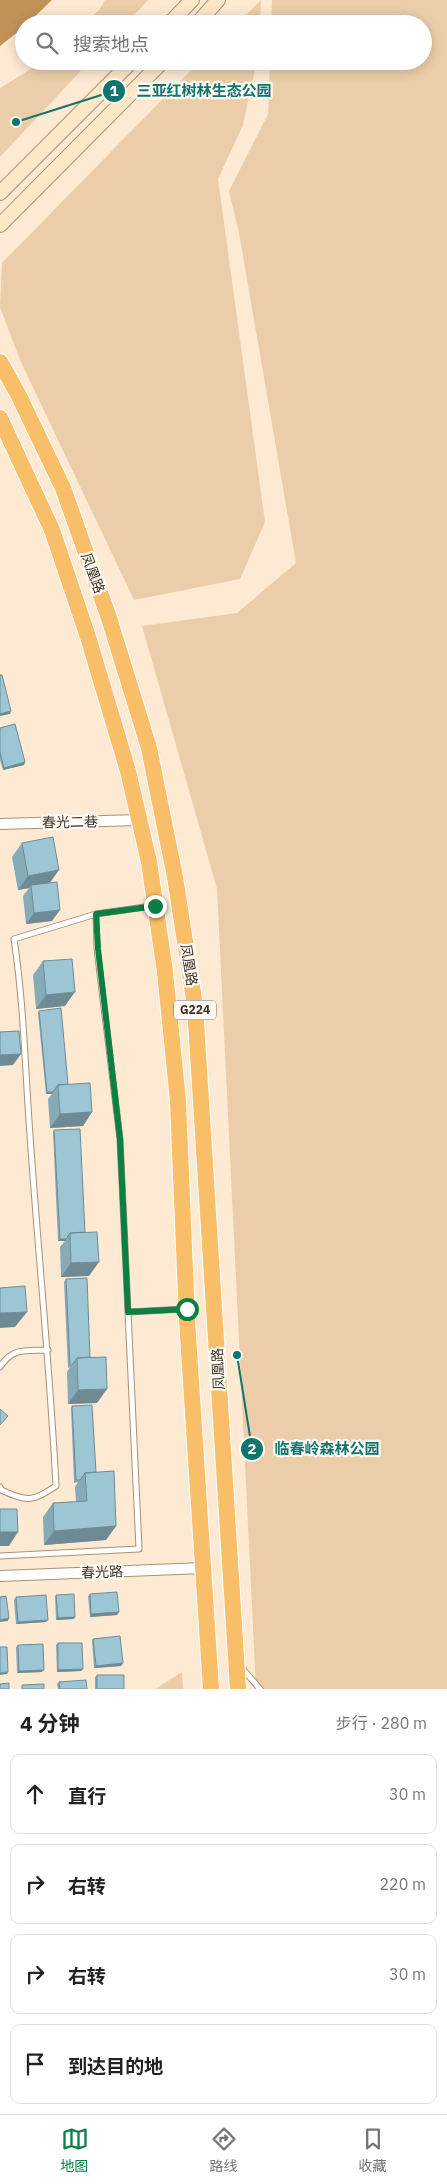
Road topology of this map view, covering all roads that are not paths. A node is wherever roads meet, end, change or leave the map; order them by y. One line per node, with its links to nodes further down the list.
1 (192, 0): 3 (main road)
2 (218, 0): 4 (main road)
3 (178, 15)
4 (205, 15)
5 (123, 70): 7 (main road)
6 (154, 70): 8 (main road)
7 (0, 193)
8 (1, 225)
9 (0, 362): 23 (highway, 凤凰路 / G224)
10 (0, 418): 11 (highway, 凤凰路 / G224)
11 (139, 820): 12 (street, 春光二巷); 13 (highway, 凤凰路 / G224)
12 (0, 824)
13 (155, 906): 14 (lane); 15 (highway, 凤凰路 / G224)
14 (96, 914): 16 (lane); 17 (lane)
15 (187, 1309): 16 (lane); 21 (highway, 凤凰路 / G224)
16 (128, 1312): 20 (lane)
17 (48, 1350): 18 (lane); 19 (lane)
18 (0, 1367)
19 (0, 1487)
20 (0, 1556)
21 (204, 1568): 22 (street, 春光路); 24 (highway, 凤凰路 / G224)
22 (0, 1576)
23 (236, 1661): 25 (highway, 凤凰路 / G224); 26 (lane)
24 (211, 1689)
25 (238, 1689)
26 (260, 1689)

